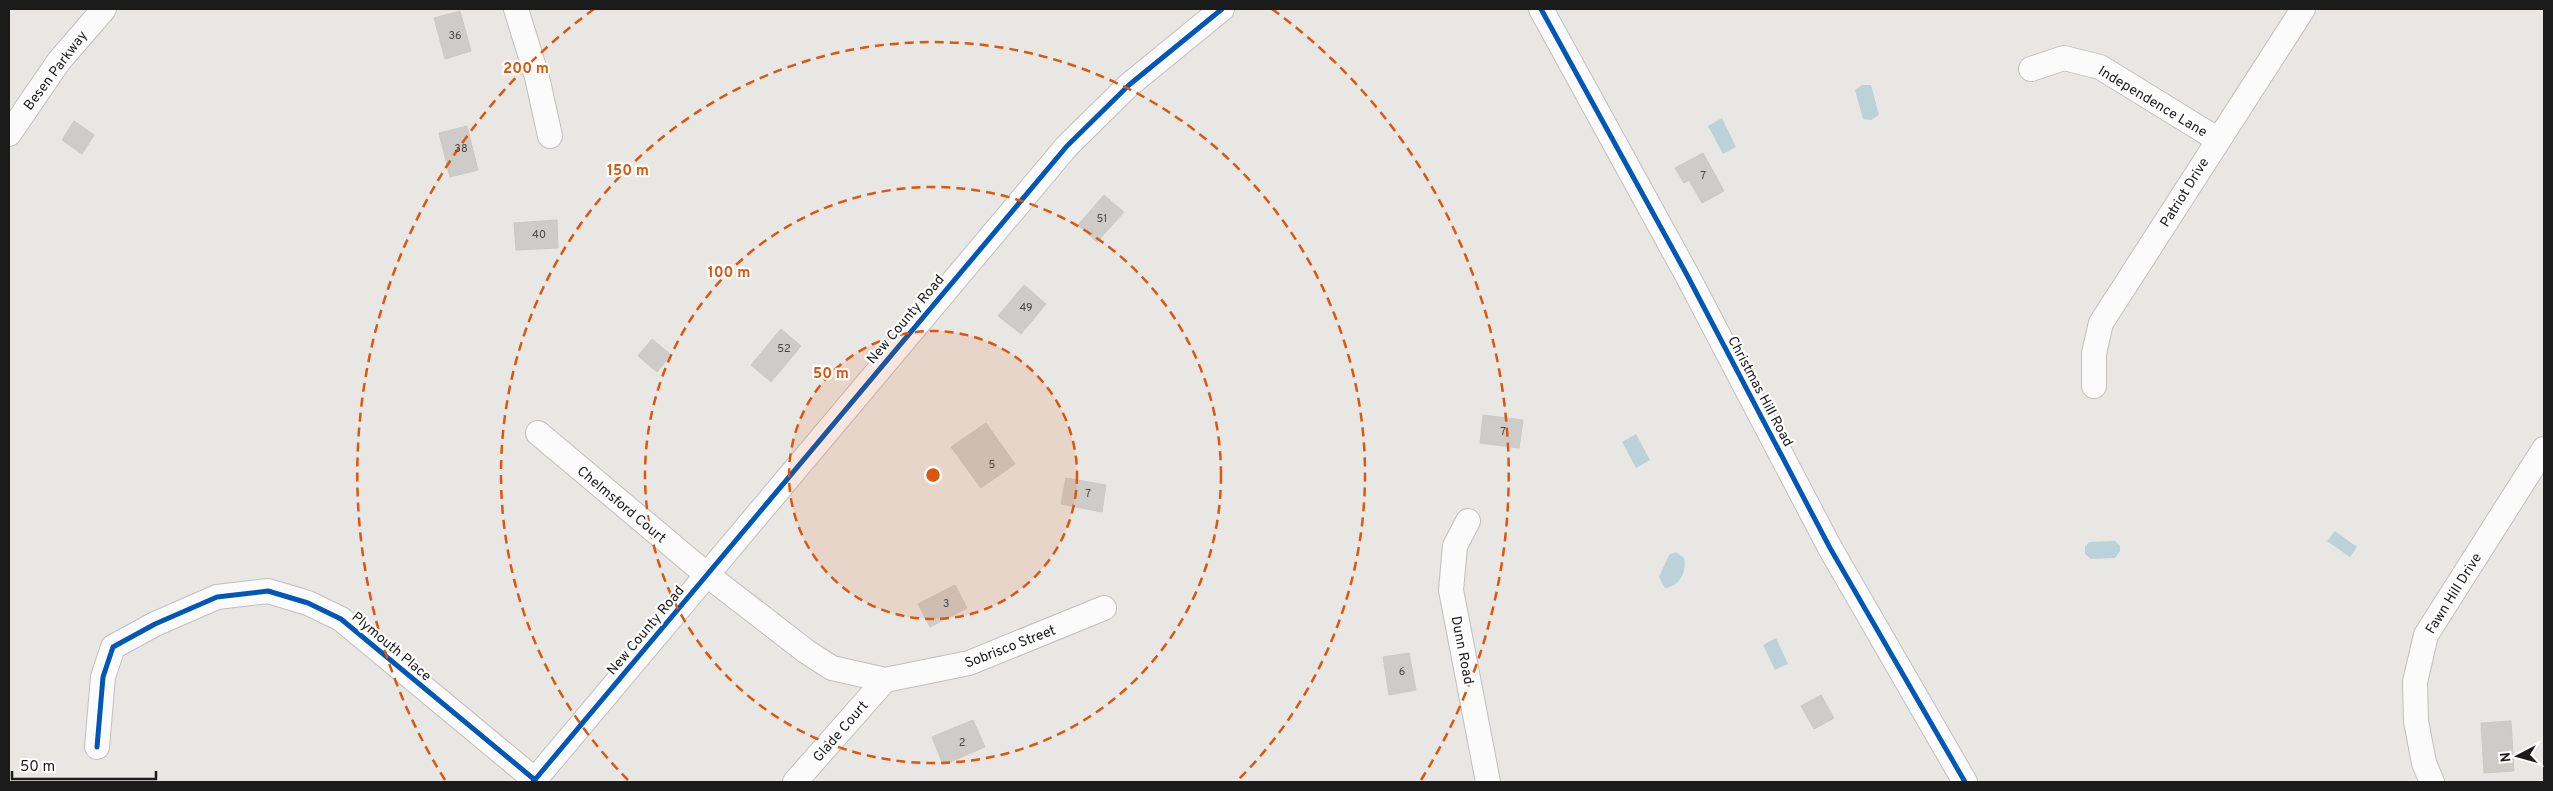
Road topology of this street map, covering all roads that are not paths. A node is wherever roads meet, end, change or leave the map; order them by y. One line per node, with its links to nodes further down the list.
1 (104, 9): 7 (street, Besen Parkway)
2 (516, 9): 8 (street)
3 (1222, 9): 14 (street, New County Road)
4 (1541, 9): 19 (street, Christmas Hill Road)
5 (2302, 9): 9 (street, Patriot Drive)
6 (2031, 69): 9 (street, Independence Lane)
7 (9, 134)
8 (550, 136)
9 (2217, 139): 10 (street, Patriot Drive)
10 (2094, 386)
11 (538, 433): 14 (street, Chelmsford Court)
12 (2544, 448): 22 (street, Fawn Hill Drive)
13 (1468, 521): 21 (street, Dunn Road)
14 (706, 574): 16 (street, Sobrisco Street); 18 (street, New County Road)
15 (1104, 608): 16 (street, Sobrisco Street)
16 (885, 680): 20 (street, Glade Court)
17 (97, 747): 18 (street, Plymouth Place)
18 (534, 781)
19 (1961, 781)
20 (795, 782)
21 (1488, 782)
22 (2432, 782)

